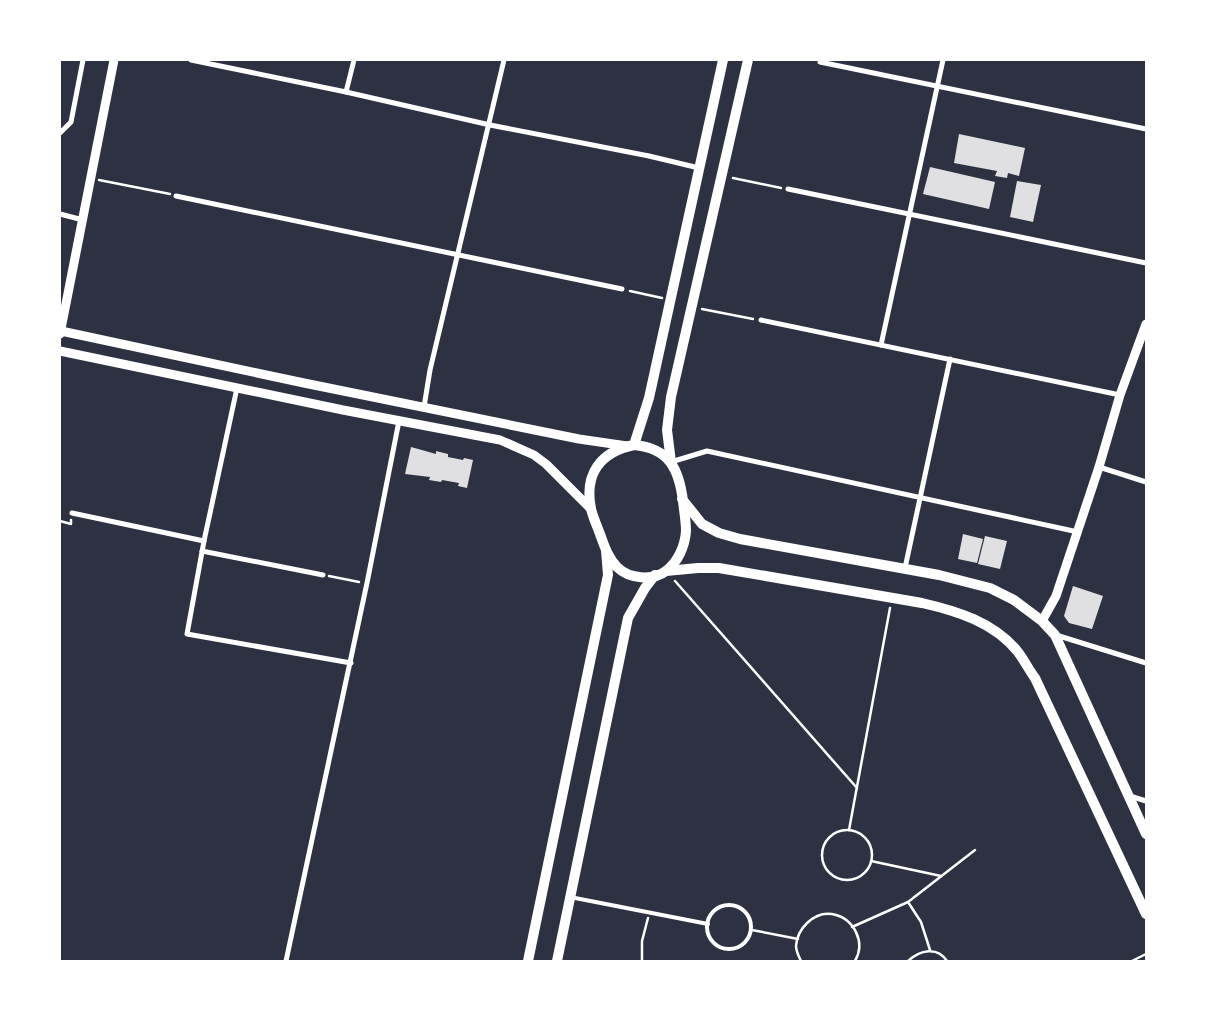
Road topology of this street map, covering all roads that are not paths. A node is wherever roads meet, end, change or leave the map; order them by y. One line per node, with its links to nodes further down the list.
1 (83, 60): 14 (street)
2 (114, 60): 20 (street)
3 (191, 60): 11 (street)
4 (354, 60): 11 (street)
5 (504, 60): 12 (street)
6 (723, 60): 15 (main road)
7 (748, 60): 37 (main road)
8 (943, 60): 10 (street)
9 (820, 62): 10 (street)
10 (937, 86): 13 (street); 19 (street)
11 (346, 92): 12 (street)
12 (490, 125): 15 (street); 21 (street)
13 (1146, 129)
14 (60, 133)
15 (699, 168): 36 (main road)
16 (788, 189): 19 (street)
17 (176, 196): 21 (street)
18 (60, 214): 20 (street)
19 (910, 214): 22 (street); 28 (street)
20 (83, 220): 26 (street)
21 (458, 255): 23 (street); 33 (street)
22 (1146, 263)
23 (622, 289)
24 (760, 320): 28 (street)
25 (1146, 324): 27 (street)
26 (60, 332): 33 (street)
27 (1143, 341): 32 (street)
28 (881, 345): 30 (street)
29 (60, 351): 31 (street)
30 (950, 359): 32 (street); 40 (street)
31 (237, 388): 34 (street); 45 (street)
32 (1120, 394): 38 (street)
33 (424, 407): 35 (street); 36 (street)
34 (399, 421): 35 (street); 54 (street)
35 (421, 425): 42 (street)
36 (630, 446): 37 (main road); 42 (main road)
37 (671, 462): 40 (street); 41 (main road)
38 (1099, 467): 39 (street); 44 (street)
39 (1146, 482)
40 (921, 498): 44 (street); 48 (street)
41 (682, 499): 48 (main road); 49 (main road)
42 (591, 509): 46 (main road)
43 (72, 513): 45 (street)
44 (1078, 532): 52 (street)
45 (204, 541): 47 (street)
46 (606, 550): 51 (main road); 63 (main road)
47 (202, 551): 50 (street); 54 (street)
48 (905, 568): 52 (main road)
49 (666, 571): 51 (main road); 60 (main road)
50 (323, 575)
51 (656, 576): 59 (main road)
52 (1042, 621): 53 (main road)
53 (1055, 635): 55 (street); 56 (main road)
54 (350, 663): 62 (street)
55 (1146, 663)
56 (1128, 796): 57 (street); 58 (main road)
57 (1146, 801)
58 (1146, 834)
59 (570, 896): 61 (lane); 64 (main road)
60 (1146, 914)
61 (708, 924): 61 (lane)
62 (286, 961)
63 (528, 961)
64 (556, 961)

